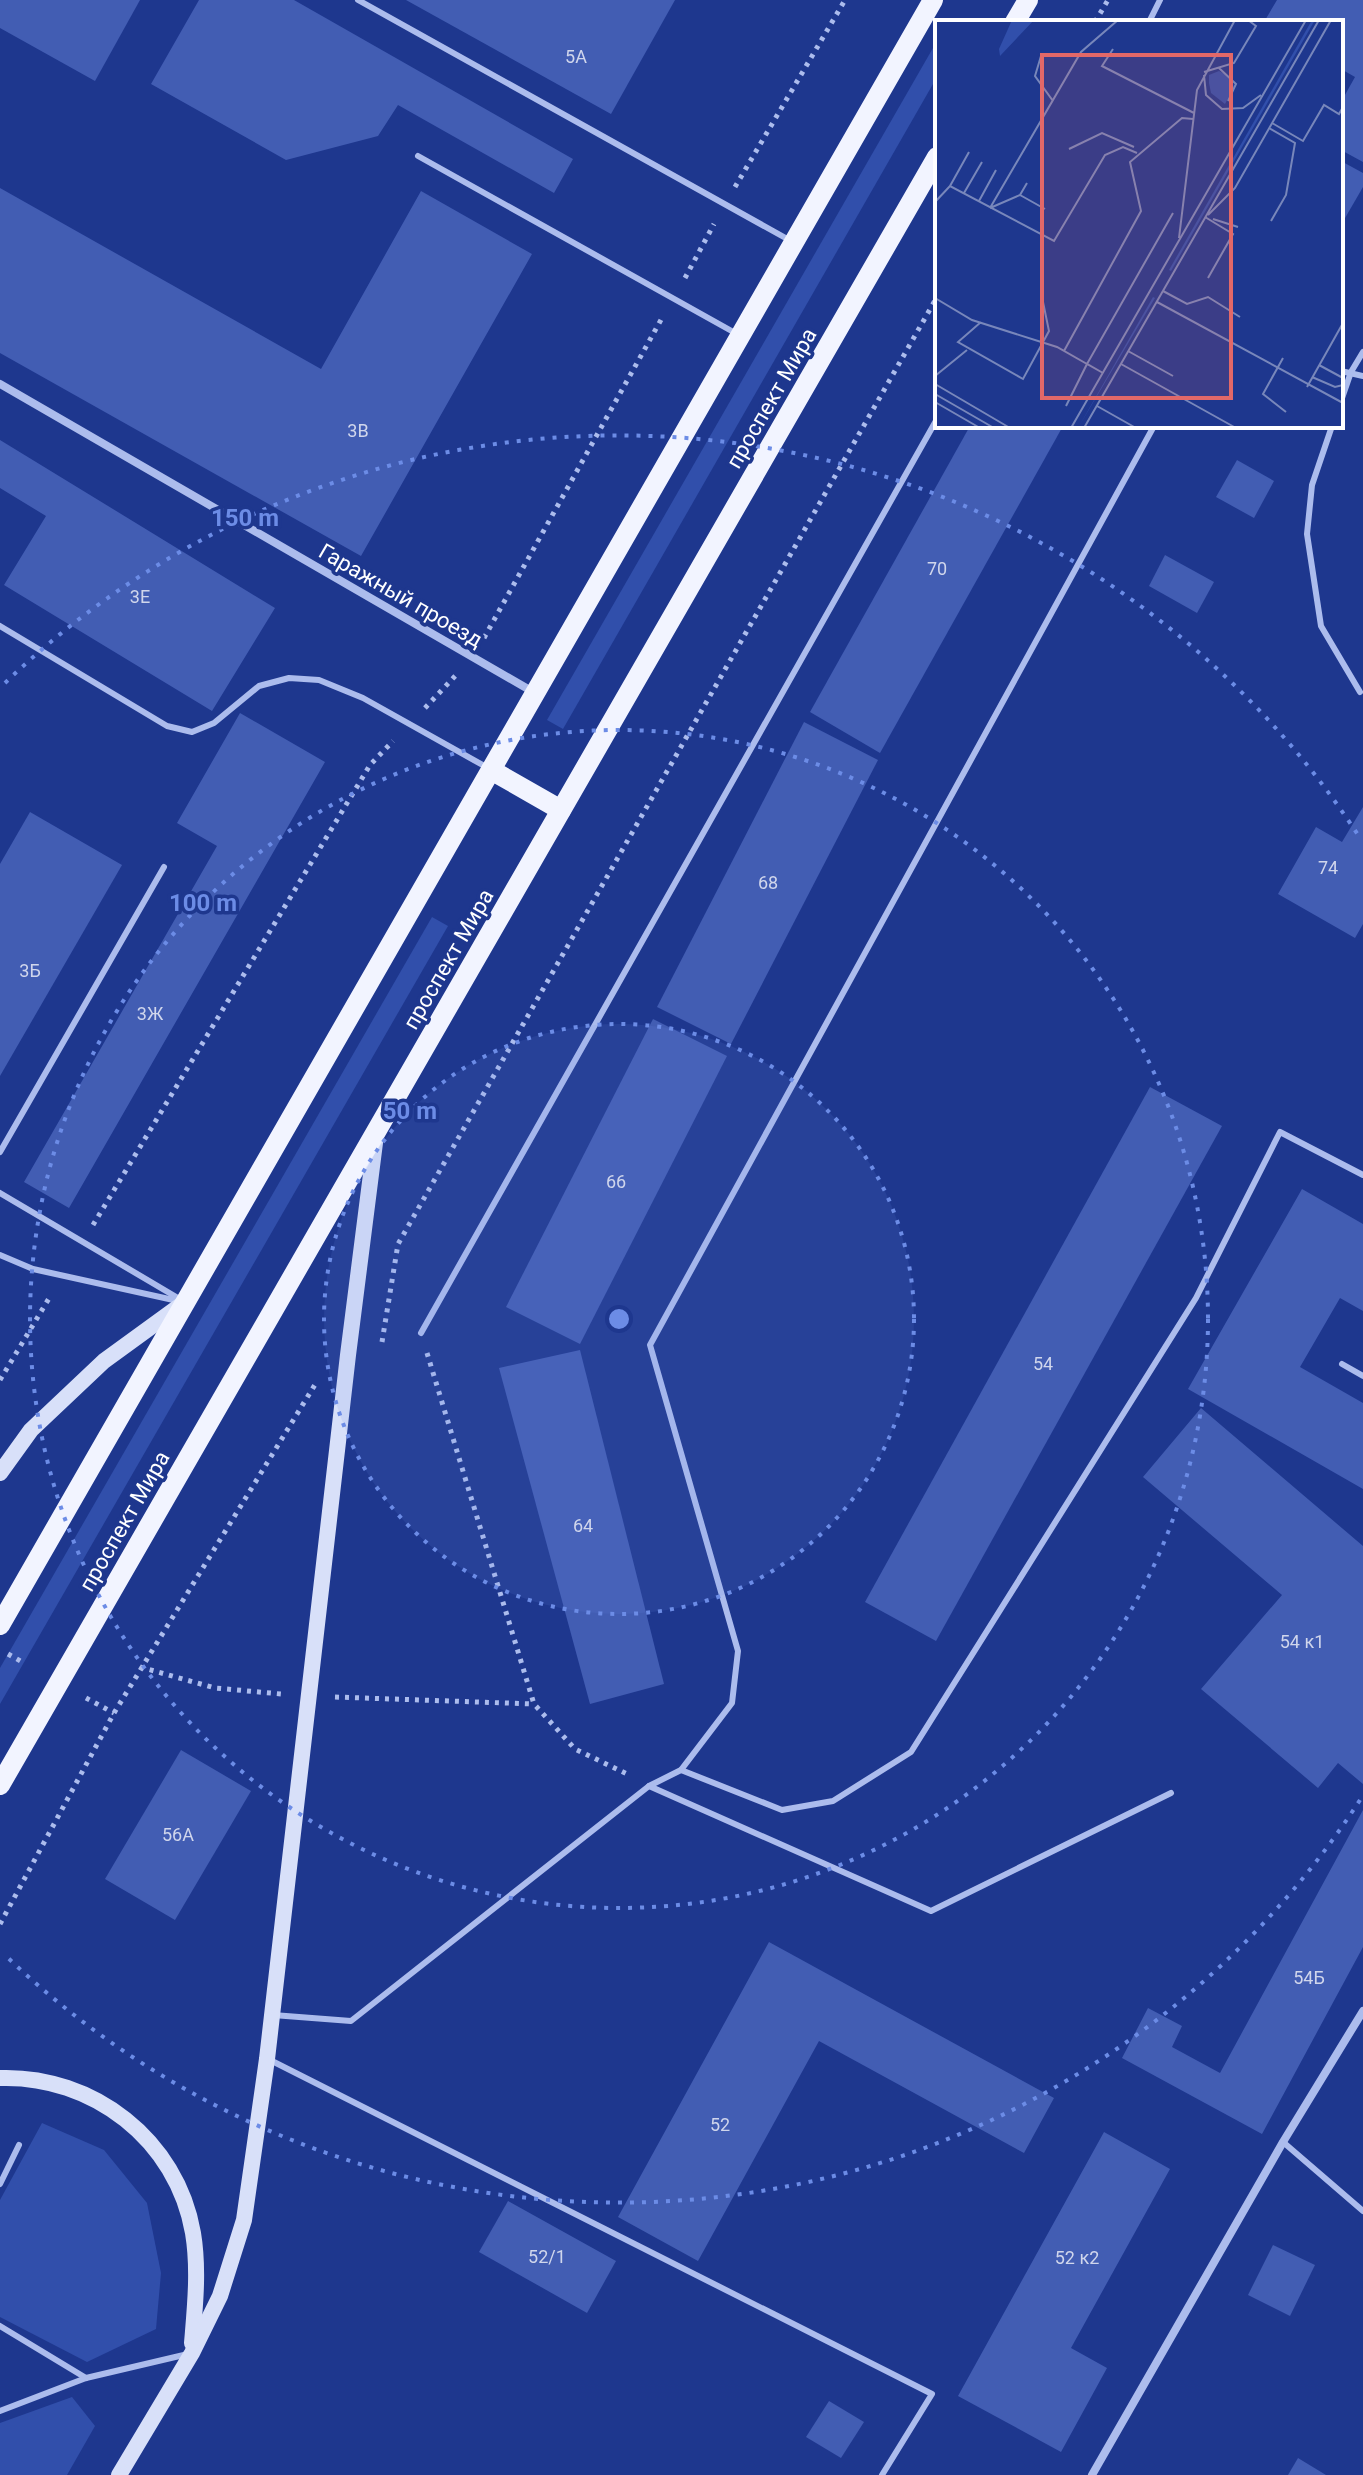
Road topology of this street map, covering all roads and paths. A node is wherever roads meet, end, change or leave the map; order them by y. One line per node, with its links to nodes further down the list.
1 (358, 0): 14 (lane)
2 (845, 0): 12 (path)
3 (933, 0): 14 (main road)
4 (1028, 0): 7 (main road)
5 (1108, 0): 8 (path)
6 (1160, 0): 9 (lane)
7 (1016, 20)
8 (1096, 20)
9 (1150, 20)
10 (418, 156): 15 (lane)
11 (931, 181): 33 (main road, проспект Мира)
12 (732, 193)
13 (718, 216): 15 (path)
14 (794, 242): 17 (main road)
15 (675, 297): 17 (lane); 28 (path)
16 (935, 301): 44 (path)
17 (740, 335): 30 (main road)
18 (1363, 352): 20 (lane)
19 (1343, 371): 20 (lane)
20 (1351, 372): 21 (lane); 23 (lane)
21 (1363, 376)
22 (0, 384): 28 (street, Гаражный проезд)
23 (1343, 395)
24 (935, 423): 43 (lane)
25 (1153, 428): 55 (lane)
26 (1331, 428): 29 (lane)
27 (0, 626): 31 (lane)
28 (473, 657): 30 (street, Гаражный проезд); 31 (path)
29 (1360, 692)
30 (536, 693): 32 (main road)
31 (409, 724): 32 (lane); 39 (path)
32 (491, 770): 33 (main road); 42 (main road)
33 (561, 810): 35 (main road, проспект Мира)
34 (164, 867): 36 (lane)
35 (377, 1130): 56 (main road, проспект Мира); 61 (street)
36 (0, 1152)
37 (1363, 1175): 55 (lane)
38 (0, 1193): 39 (lane)
39 (83, 1241): 42 (lane)
40 (0, 1255): 41 (lane)
41 (63, 1275): 42 (lane); 48 (path)
42 (186, 1302): 49 (street); 50 (main road)
43 (421, 1333): 57 (path)
44 (382, 1342)
45 (1342, 1364): 47 (lane)
46 (323, 1371): 54 (path)
47 (1363, 1376)
48 (0, 1380)
49 (0, 1473)
50 (0, 1625)
51 (8, 1654): 52 (path)
52 (24, 1663)
53 (86, 1698): 54 (path)
54 (114, 1713): 59 (path)
55 (681, 1770): 57 (lane)
56 (0, 1785)
57 (649, 1786): 58 (lane); 61 (lane)
58 (1171, 1793)
59 (0, 1924)
60 (1363, 2011): 64 (street)
61 (273, 2015): 62 (street)
62 (267, 2059): 69 (street); 73 (lane)
63 (0, 2078): 69 (street)
64 (1283, 2142): 67 (lane); 74 (street)
65 (19, 2145): 66 (lane)
66 (0, 2184)
67 (1363, 2211)
68 (0, 2326): 70 (lane)
69 (192, 2353): 70 (lane); 72 (street)
70 (86, 2378): 71 (lane)
71 (0, 2411)
72 (119, 2475)
73 (882, 2475)
74 (1092, 2475)

